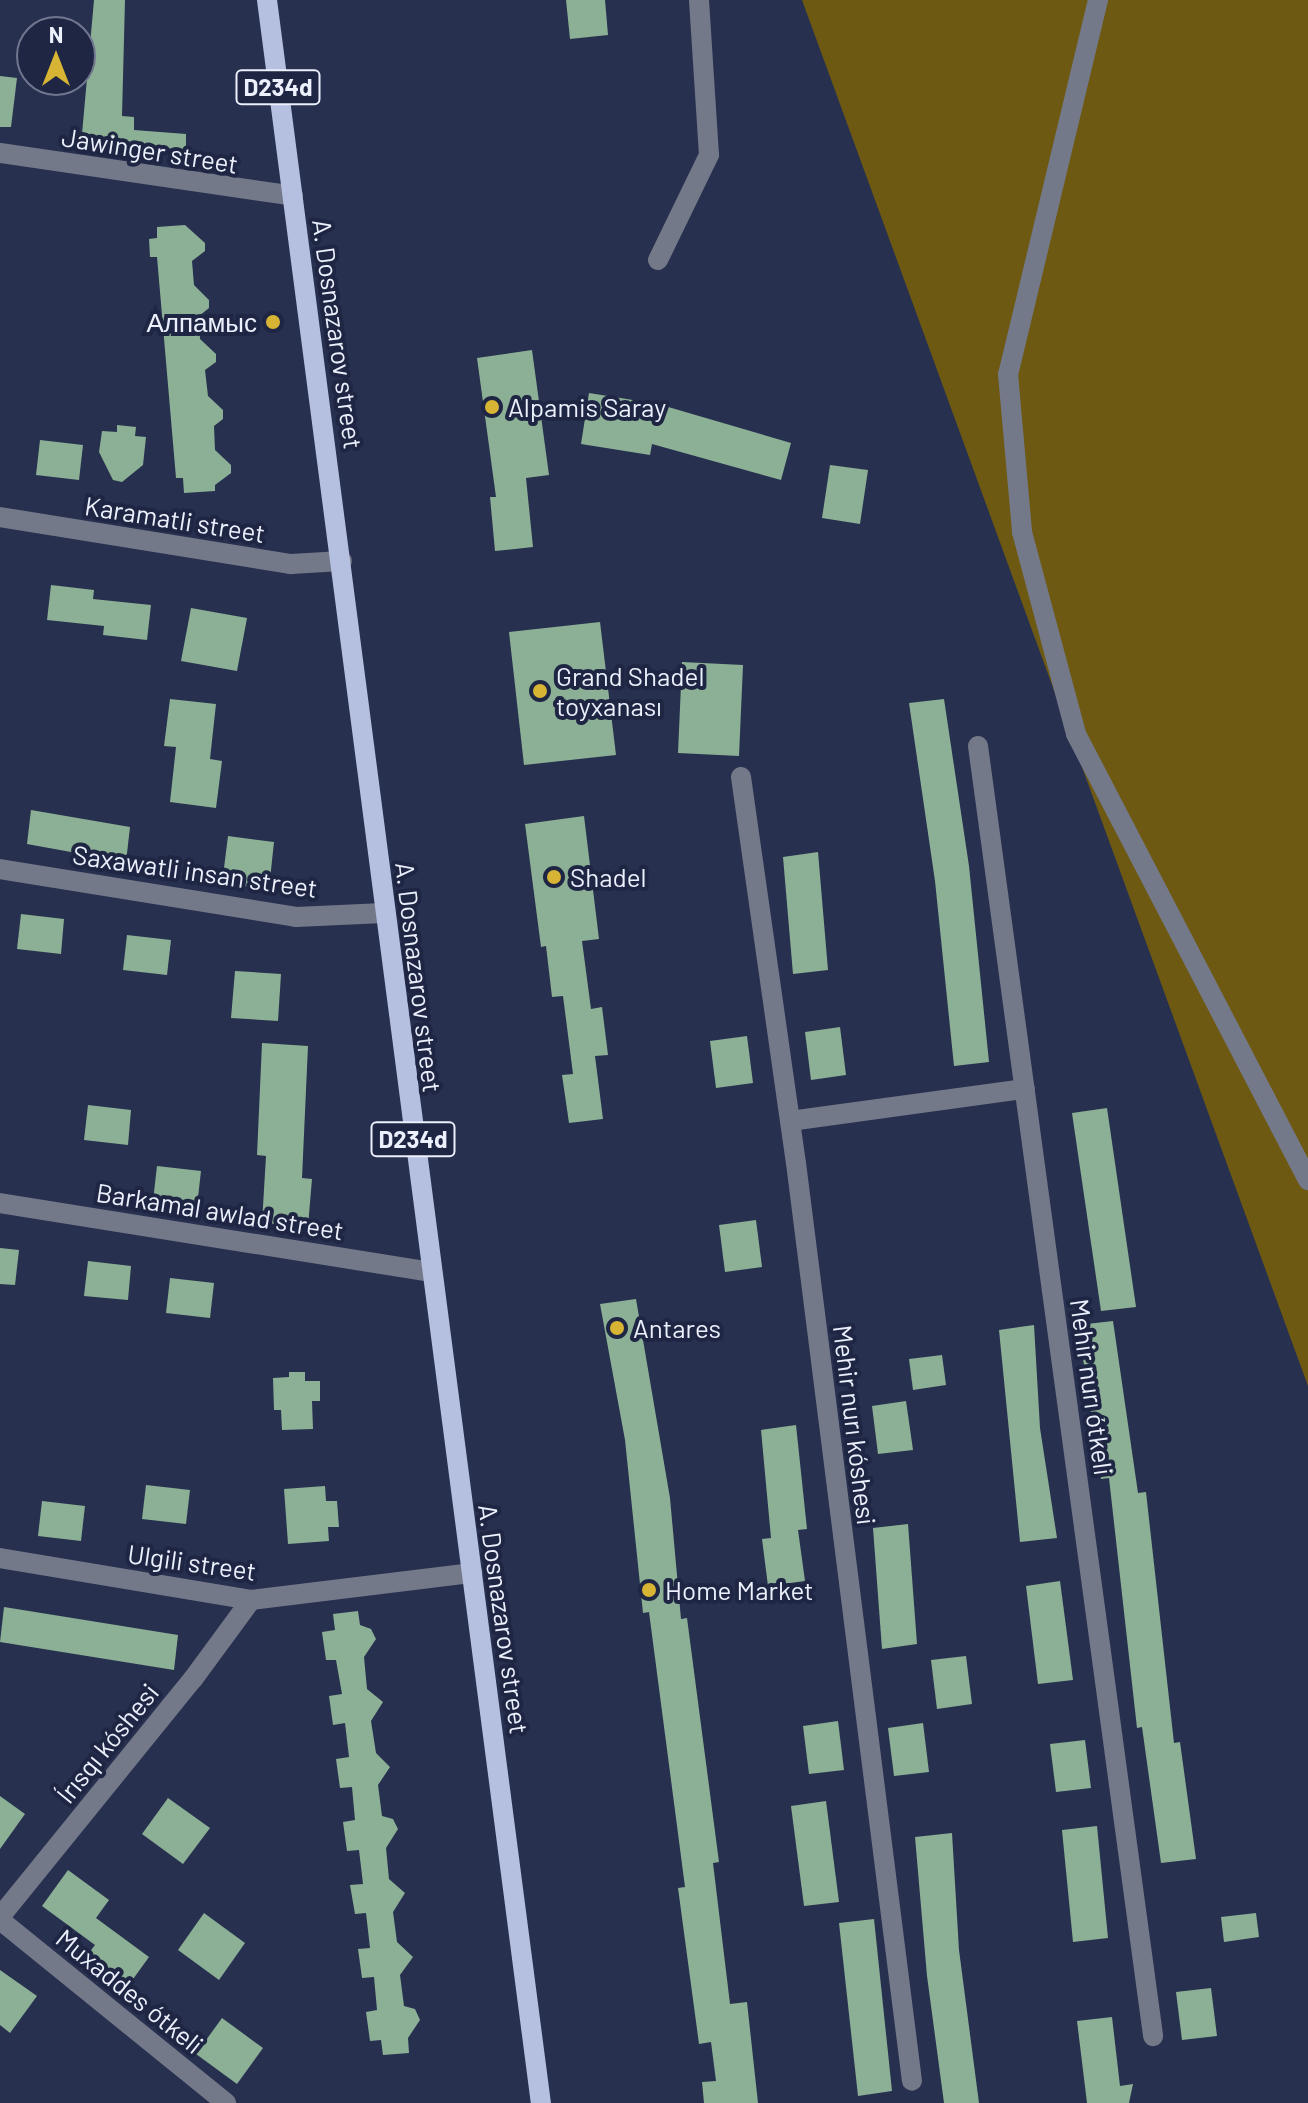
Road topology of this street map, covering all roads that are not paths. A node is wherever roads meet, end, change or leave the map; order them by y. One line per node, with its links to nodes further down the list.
1 (267, 0): 5 (main road, A. Dosnazarov street / D234d)
2 (699, 0): 6 (street)
3 (1098, 0): 15 (street)
4 (0, 153): 5 (street, Jawinger street)
5 (293, 196): 8 (main road, A. Dosnazarov street / D234d)
6 (658, 260)
7 (0, 517): 8 (street, Karamatli street)
8 (342, 561): 12 (main road, A. Dosnazarov street / D234d)
9 (978, 746): 13 (street, Mehir nurı ótkeli)
10 (741, 777): 14 (street, Mehir nurı kóshesi)
11 (0, 869): 12 (street, Saxawatli insan street)
12 (384, 913): 17 (main road, A. Dosnazarov street / D234d)
13 (1025, 1089): 14 (street); 22 (street, Mehir nurı ótkeli)
14 (790, 1121): 23 (street, Mehir nurı kóshesi)
15 (1308, 1180)
16 (0, 1203): 17 (street, Barkamal awlad street)
17 (431, 1272): 19 (main road, A. Dosnazarov street / D234d)
18 (0, 1558): 20 (street, Ulgili street)
19 (472, 1573): 20 (street, Ulgili street); 25 (main road, A. Dosnazarov street / D234d)
20 (251, 1600): 21 (street, Írısqı kóshesi)
21 (0, 1919): 24 (street, Muxaddes ótkeli)
22 (1153, 2036)
23 (912, 2081)
24 (226, 2103)
25 (541, 2103)

